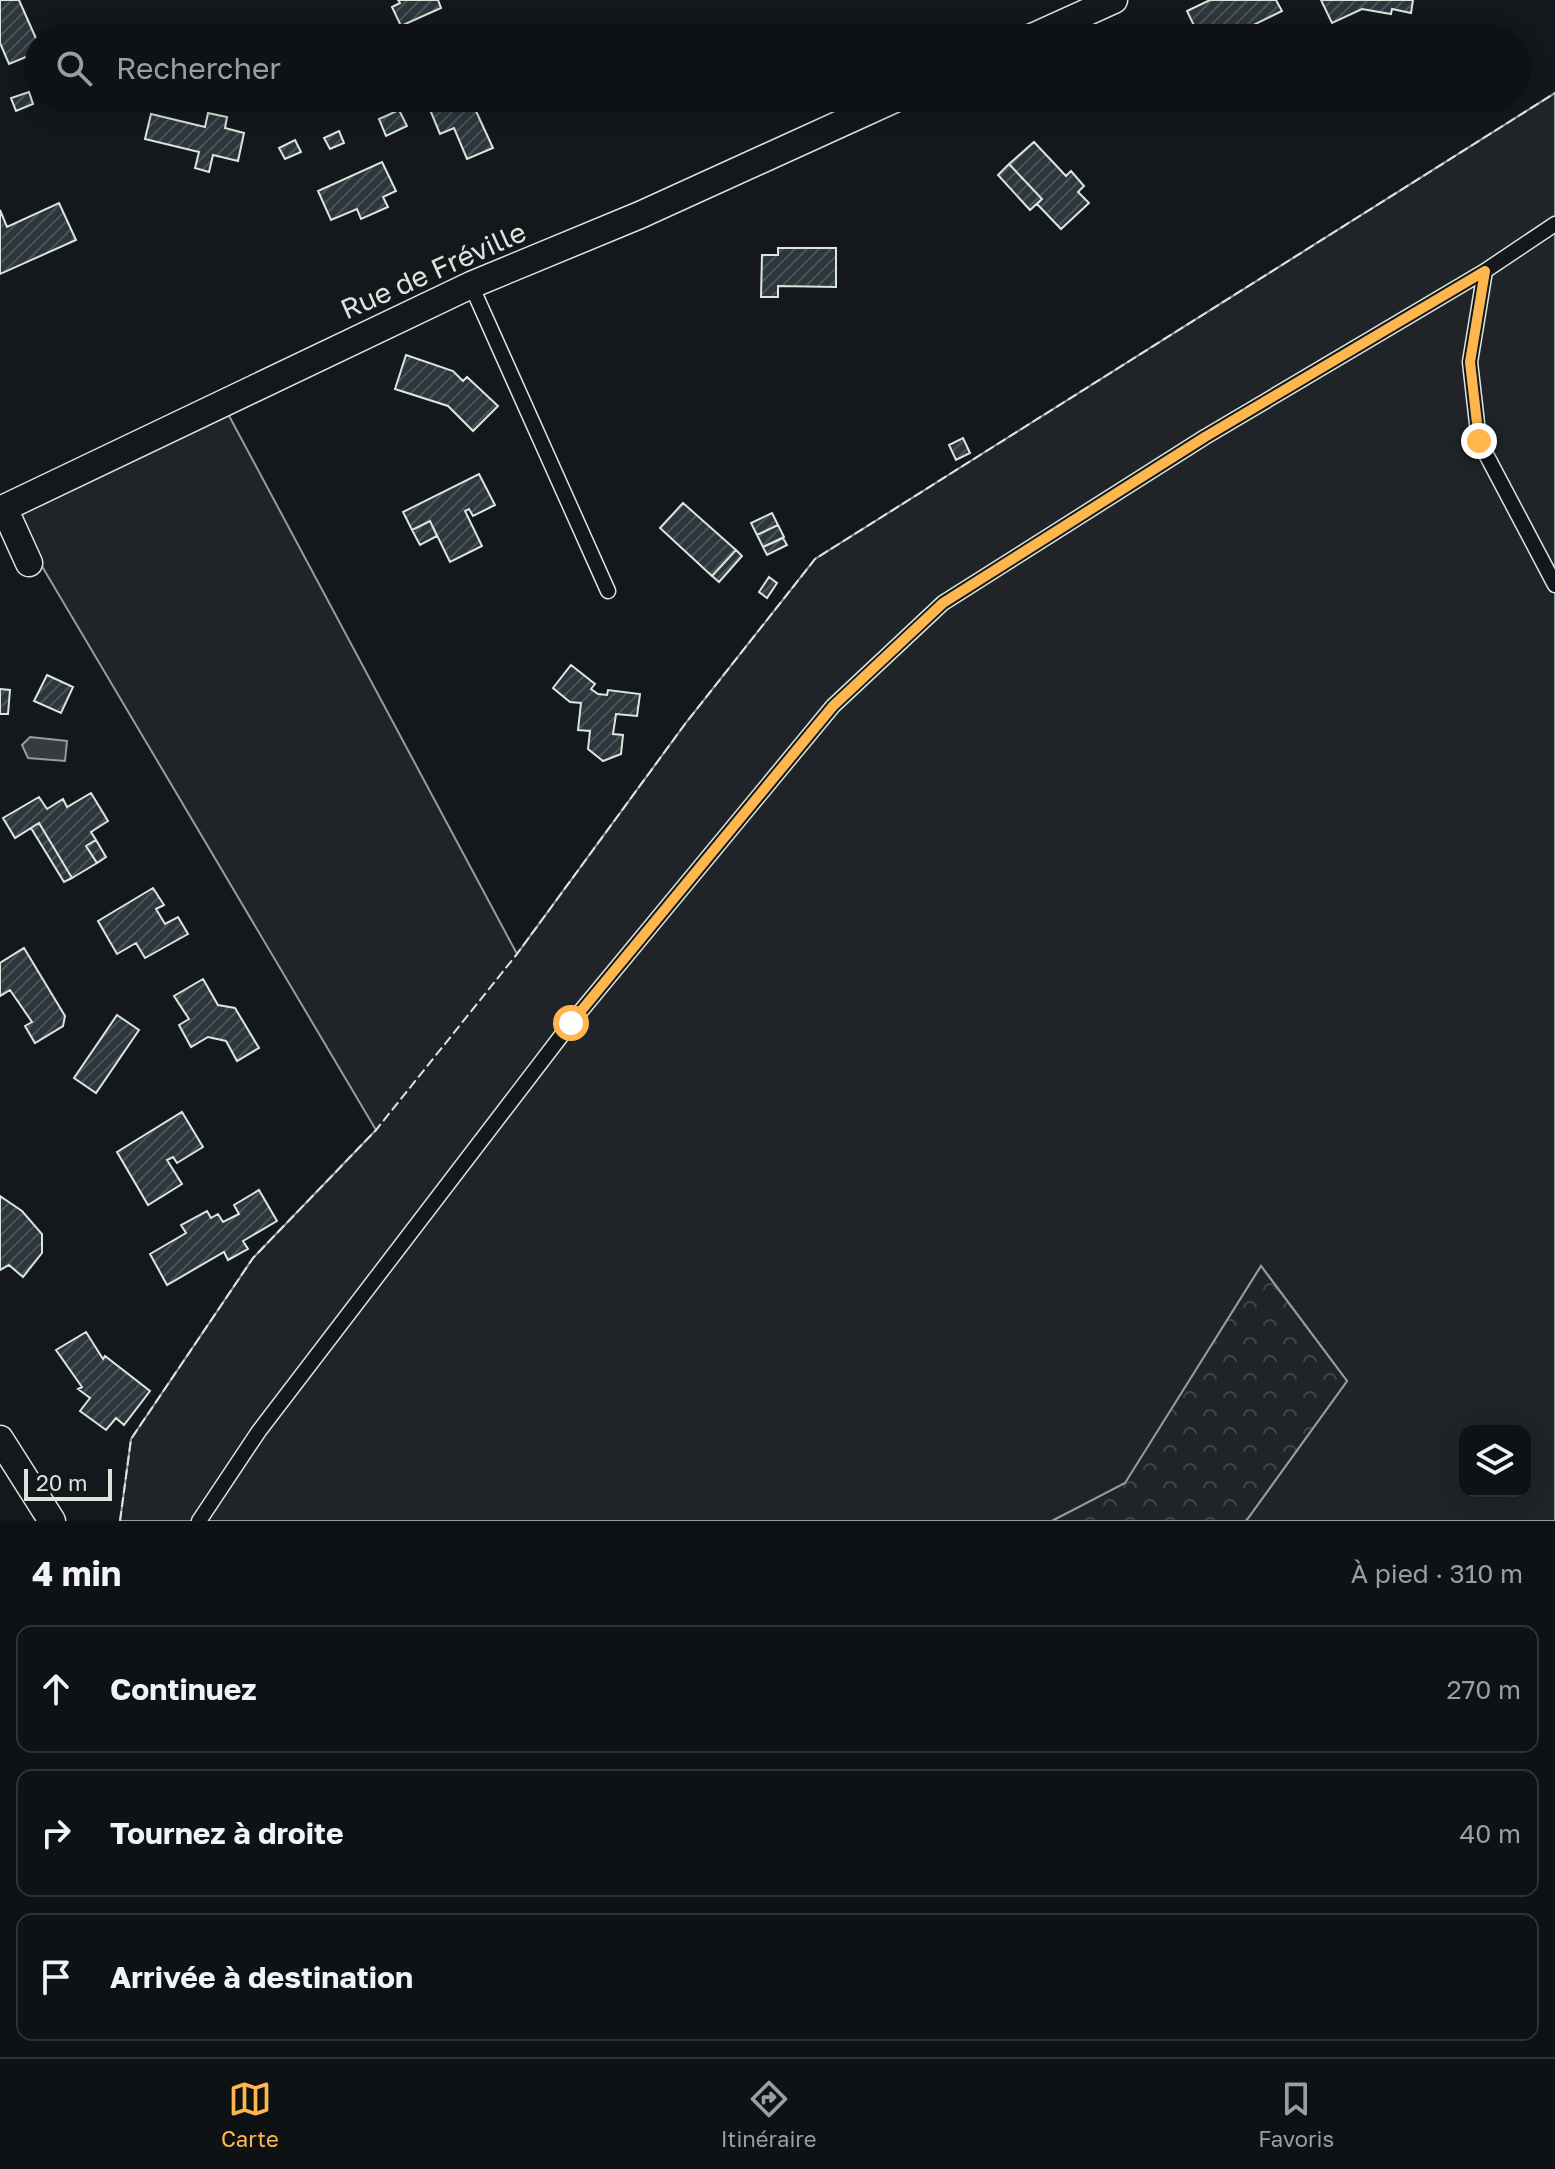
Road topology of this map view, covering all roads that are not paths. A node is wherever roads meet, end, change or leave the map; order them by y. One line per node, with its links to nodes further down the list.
1 (1114, 0): 2 (street)
2 (1061, 24)
3 (866, 112): 6 (street, Rue de Fréville)
4 (1555, 224): 5 (lane)
5 (1485, 271): 9 (lane); 13 (lane)
6 (471, 285): 7 (street, Rue de Fréville); 10 (lane)
7 (2, 509): 8 (street)
8 (29, 563)
9 (1555, 585)
10 (608, 591)
11 (0, 1439): 12 (street)
12 (52, 1521)
13 (199, 1521)

